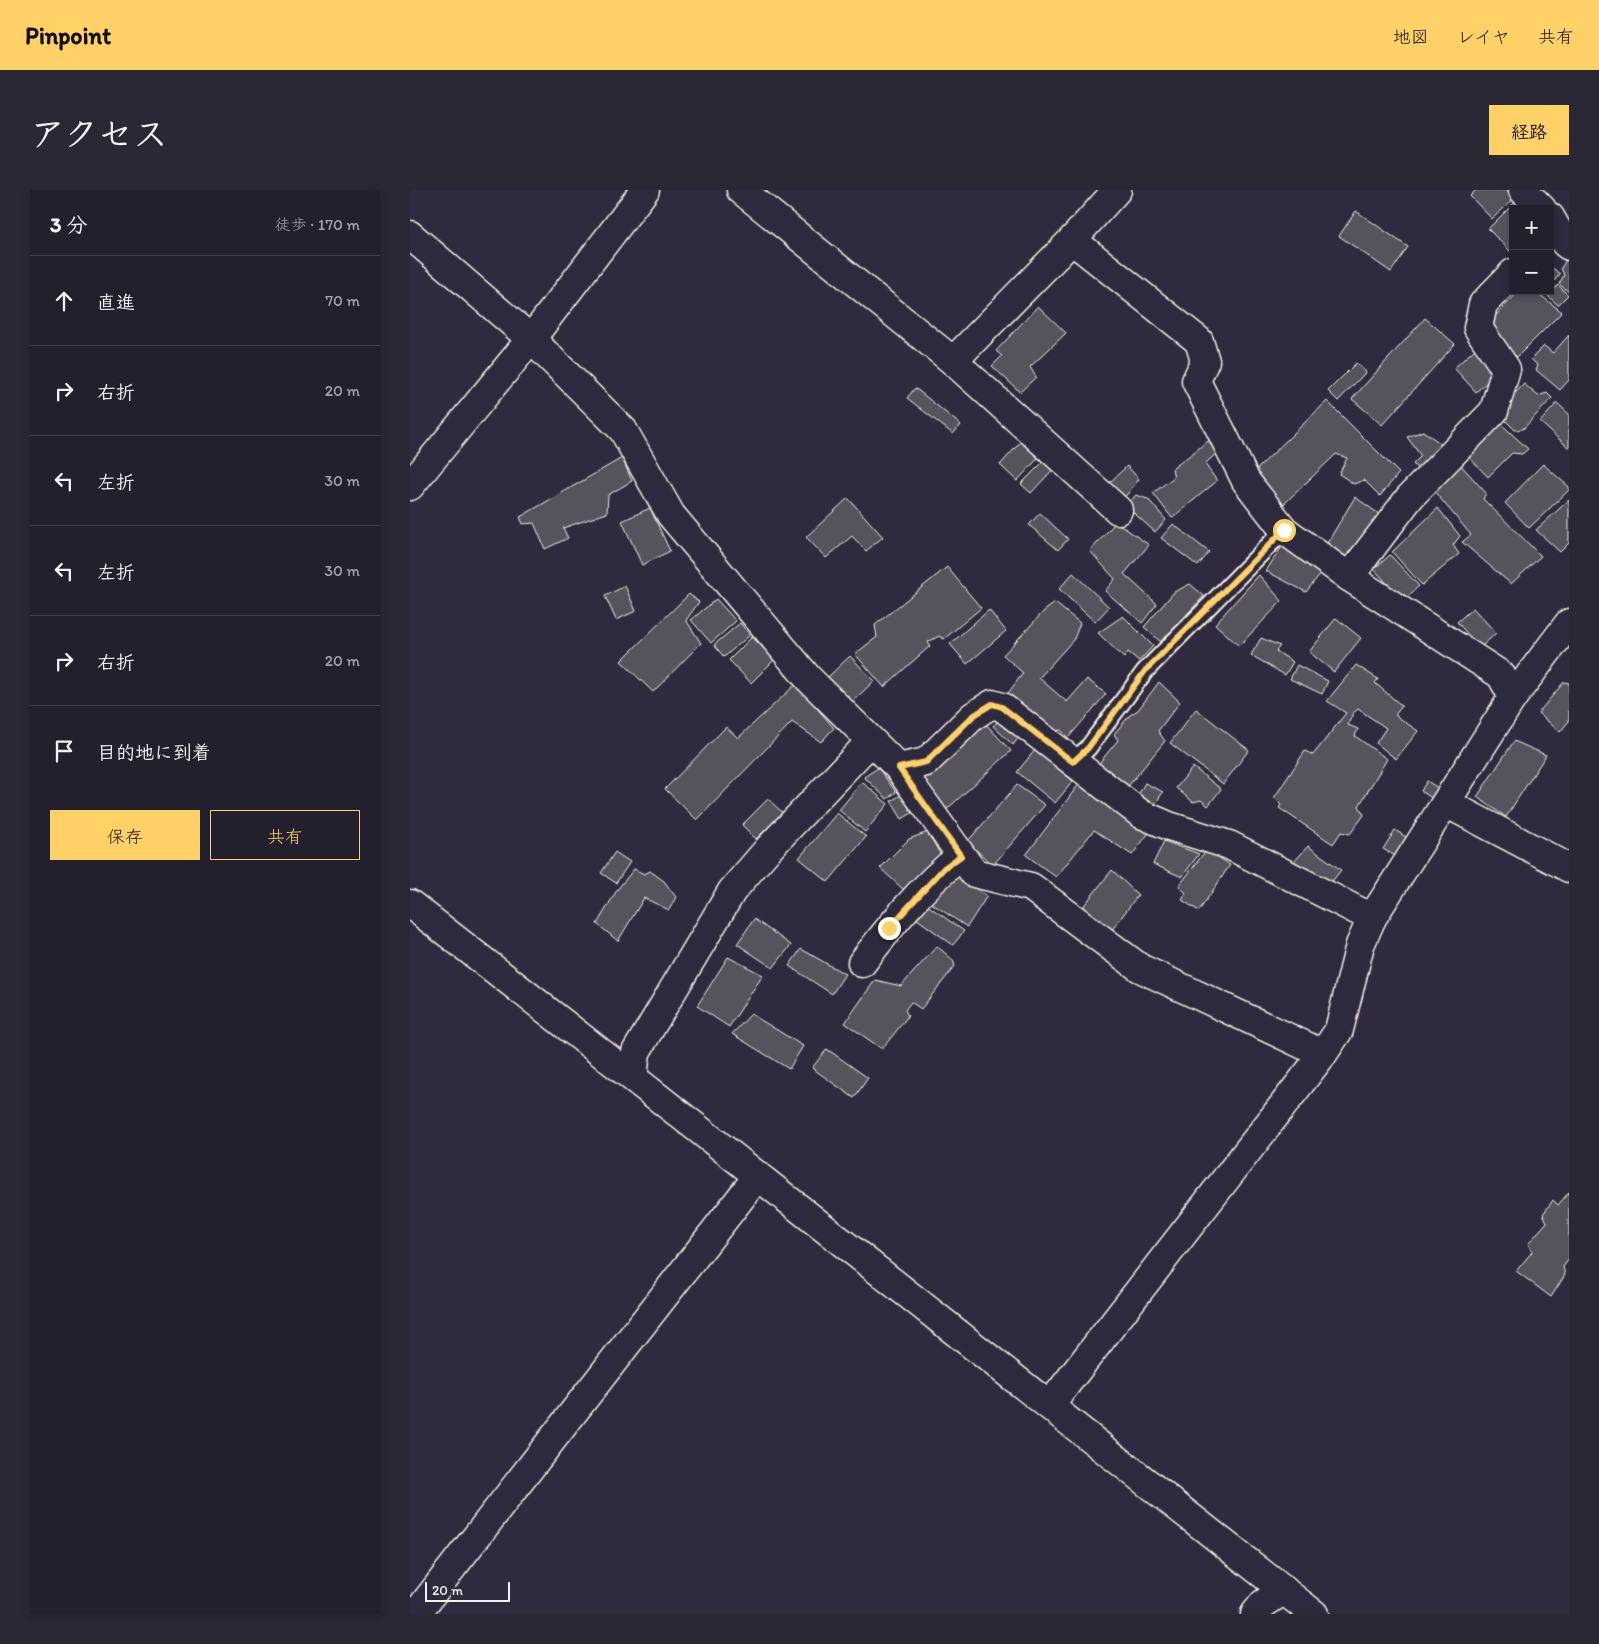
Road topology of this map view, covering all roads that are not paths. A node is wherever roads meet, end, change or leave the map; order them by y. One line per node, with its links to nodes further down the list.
1 (646, 190): 11 (street)
2 (741, 190): 12 (street)
3 (1116, 190): 8 (street)
4 (1523, 190): 5 (street)
5 (1538, 205)
6 (1554, 223): 9 (street)
7 (410, 235): 11 (street)
8 (1072, 240): 12 (street); 15 (street)
9 (1569, 246)
10 (1509, 277): 16 (street)
11 (531, 339): 13 (street); 19 (street)
12 (953, 361): 14 (street)
13 (410, 486)
14 (1118, 510)
15 (1284, 530): 16 (street); 20 (lane)
16 (1349, 577): 18 (street)
17 (1569, 622): 18 (street)
18 (1513, 697): 22 (street)
19 (870, 742): 21 (street); 29 (street)
20 (1073, 762): 21 (street); 26 (street)
21 (899, 768): 23 (street)
22 (1446, 803): 24 (street); 26 (street)
23 (961, 856): 27 (street); 28 (street)
24 (1569, 868)
25 (410, 904): 29 (street)
26 (1372, 918): 28 (street)
27 (862, 963)
28 (1323, 1054): 31 (street)
29 (633, 1076): 30 (street)
30 (757, 1177): 31 (street); 33 (street)
31 (1050, 1405): 32 (street)
32 (1284, 1590): 34 (street); 35 (street)
33 (416, 1614)
34 (1255, 1614)
35 (1314, 1614)

